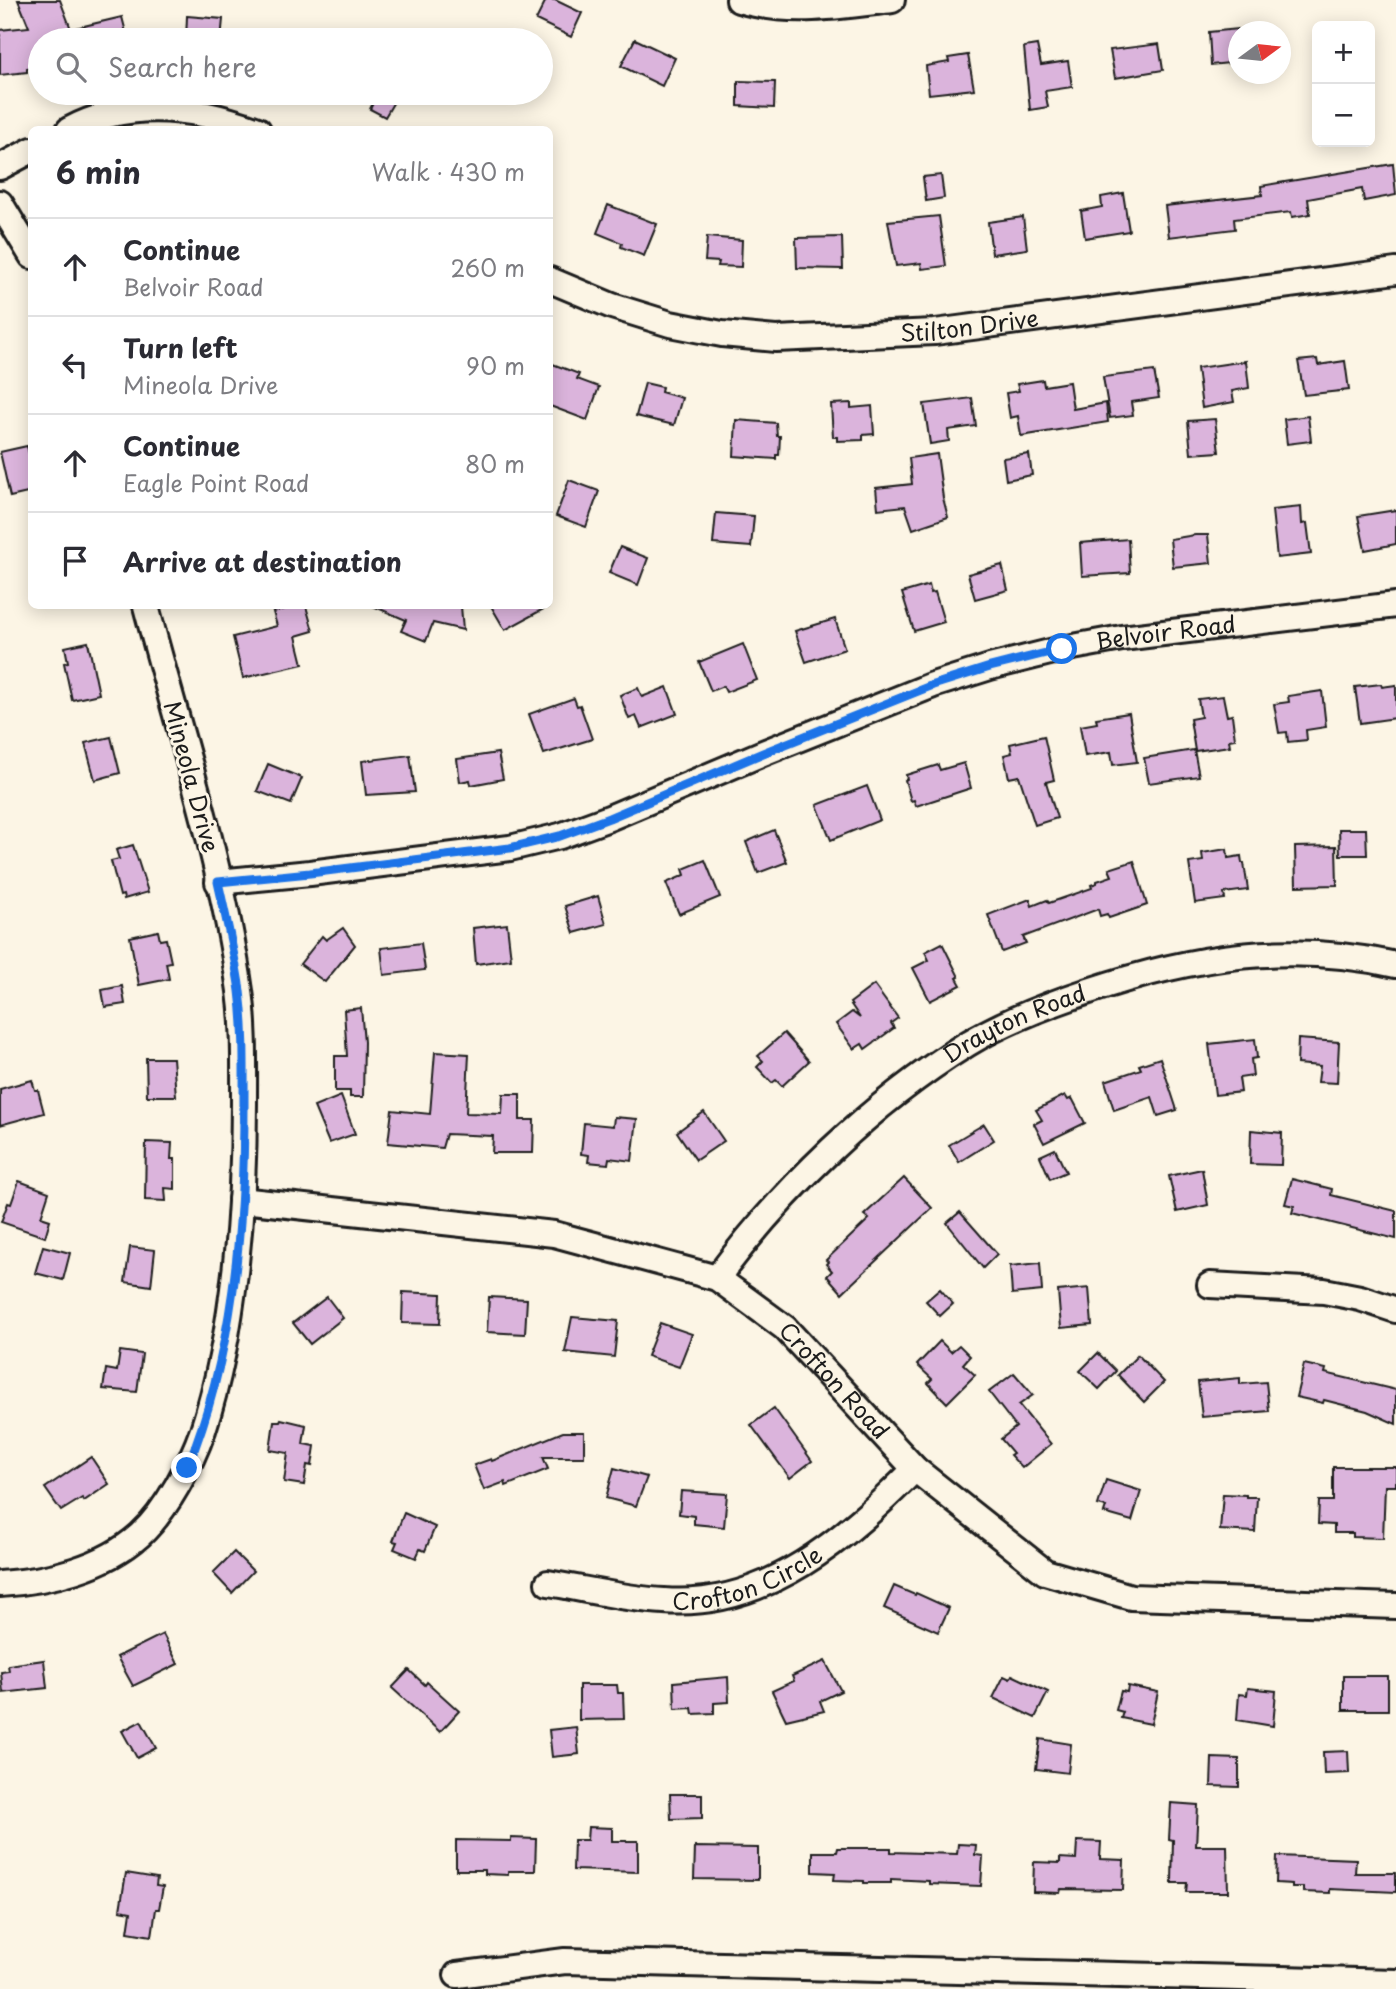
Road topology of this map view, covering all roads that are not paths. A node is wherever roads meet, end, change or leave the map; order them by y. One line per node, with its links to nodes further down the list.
1 (739, 0): 2 (street)
2 (892, 0)
3 (79, 126): 4 (street)
4 (245, 126)
5 (28, 152): 6 (street)
6 (0, 167)
7 (0, 203): 8 (street)
8 (28, 249)
9 (1396, 271): 10 (street, Stilton Drive)
10 (553, 281)
11 (1396, 605): 13 (street, Belvoir Road)
12 (147, 609): 13 (street, Mineola Drive)
13 (218, 882): 15 (street, Mineola Drive)
14 (1396, 965): 16 (street, Drayton Road)
15 (241, 1200): 16 (street, Crofton Road); 21 (street, Mineola Drive)
16 (717, 1279): 19 (street, Crofton Road)
17 (1210, 1285): 18 (street)
18 (1396, 1310)
19 (915, 1469): 20 (street, Crofton Circle); 22 (street, Crofton Road)
20 (548, 1583)
21 (0, 1584)
22 (1396, 1606)
23 (457, 1975): 24 (street)
24 (1167, 1982): 25 (street)
25 (1396, 1982)

